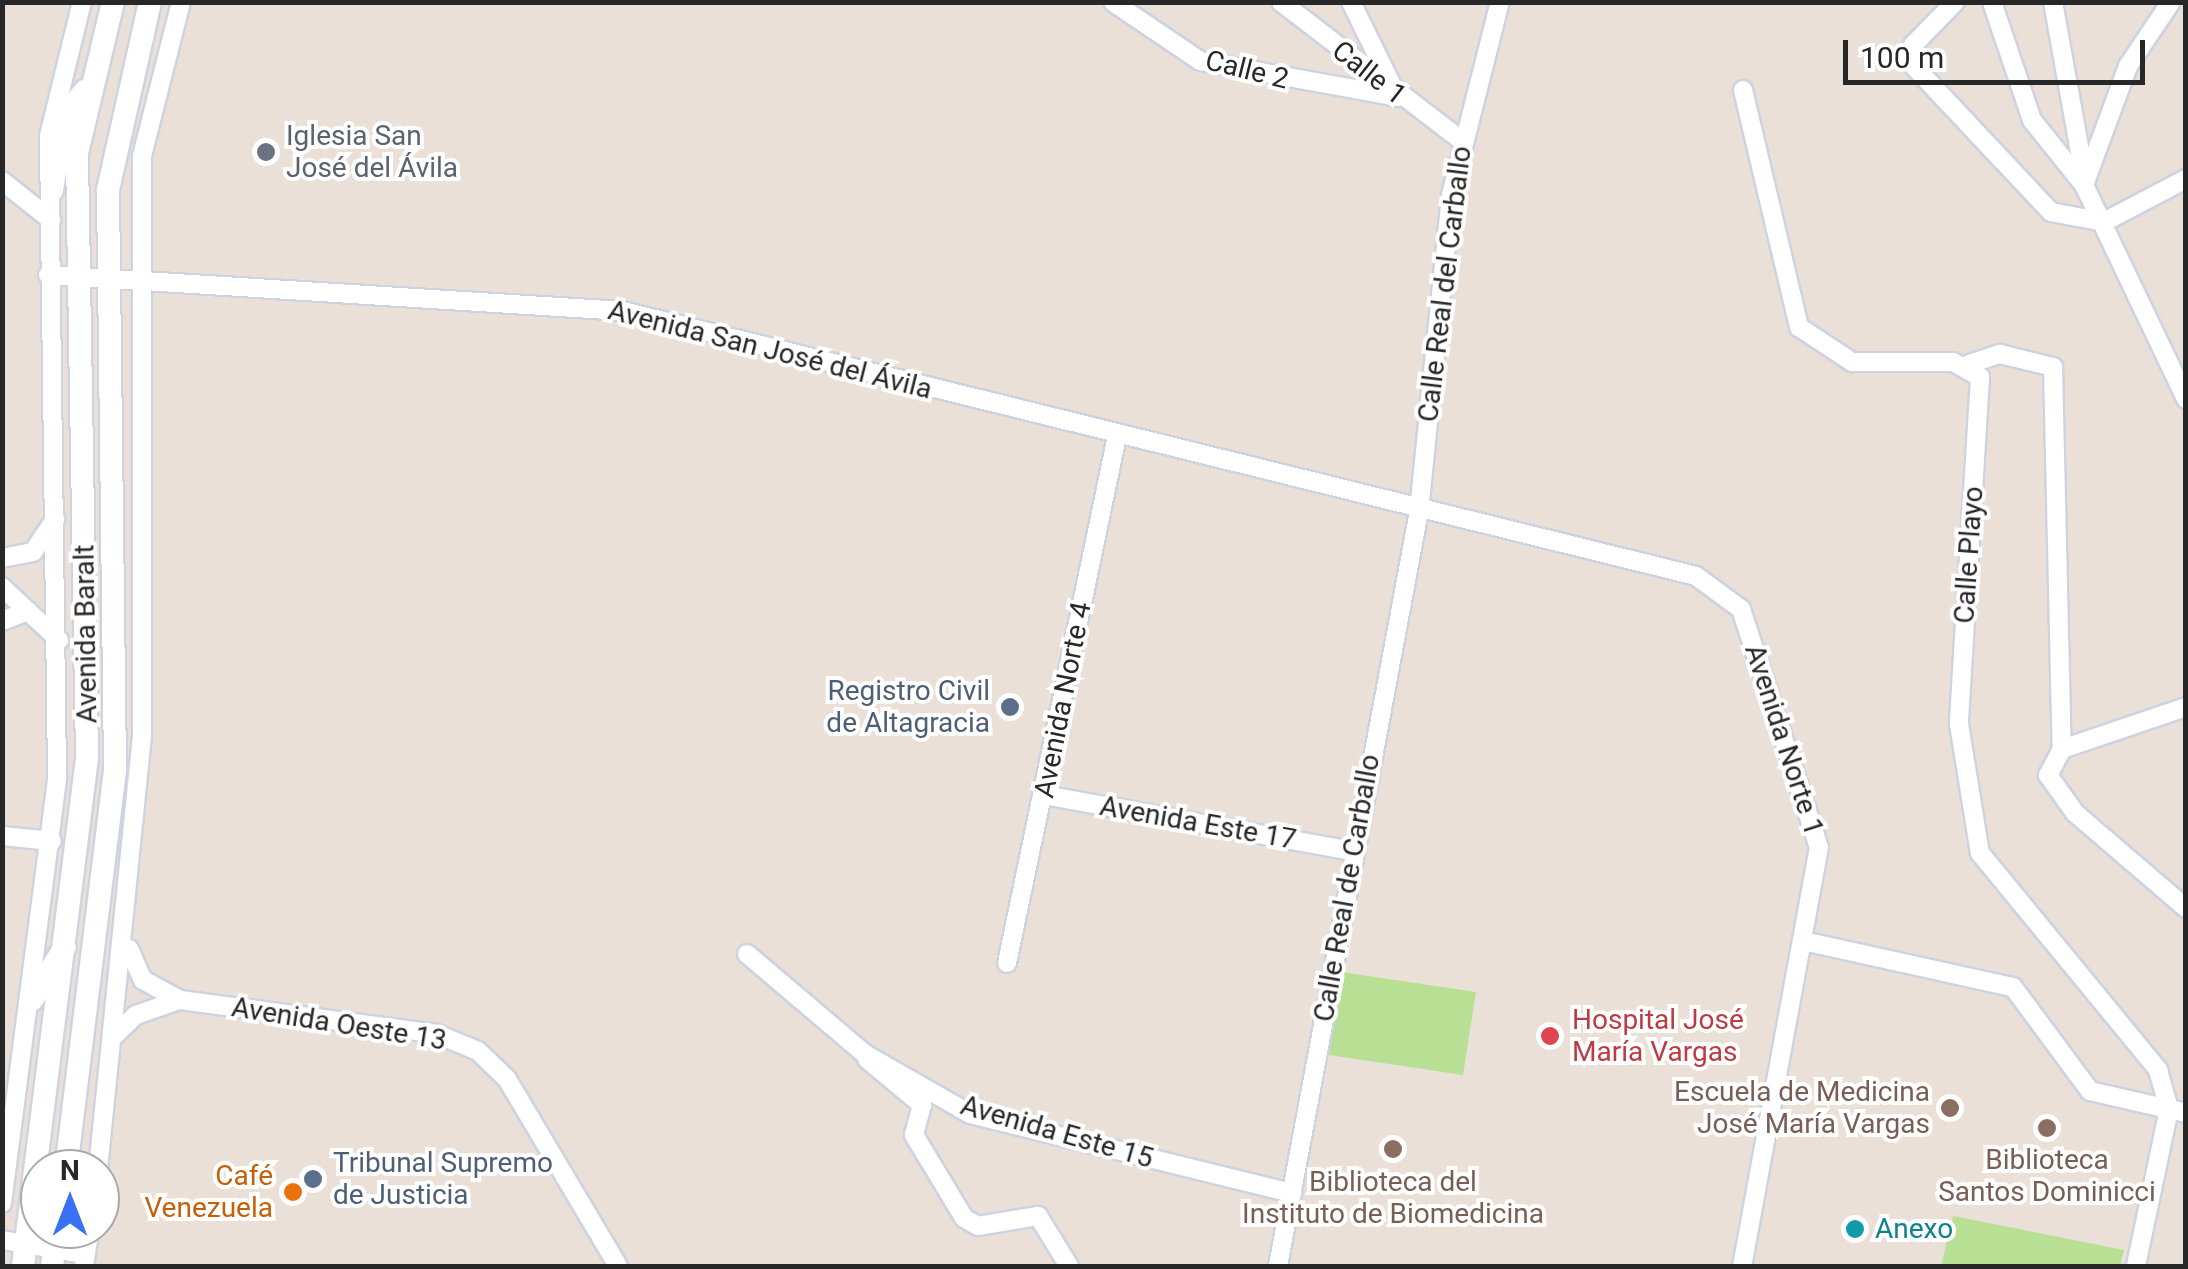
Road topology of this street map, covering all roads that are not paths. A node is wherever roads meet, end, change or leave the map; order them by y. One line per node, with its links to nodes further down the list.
1 (82, 2): 21 (street, Avenida Baralt)
2 (113, 2): 15 (main road, Avenida Baralt)
3 (150, 2): 26 (main road, Avenida Baralt)
4 (181, 2): 27 (street, Avenida Baralt)
5 (1113, 2): 16 (street, Calle 2)
6 (1281, 2): 16 (street, Calle 1)
7 (1351, 2): 16 (street)
8 (1500, 2): 17 (street, Calle Real del Carballo)
9 (1956, 2): 23 (street)
10 (1992, 2): 20 (street)
11 (2053, 2): 20 (street)
12 (2173, 2): 13 (street); 20 (street)
13 (2186, 12)
14 (1743, 90): 28 (street)
15 (85, 92): 21 (main road); 25 (main road, Avenida Baralt)
16 (1398, 97): 17 (street, Calle 1)
17 (1461, 140): 31 (street, Calle Real del Carballo)
18 (2186, 179): 23 (street)
19 (2, 181): 22 (street)
20 (2084, 185): 23 (street)
21 (52, 190): 22 (street, Avenida Baralt)
22 (50, 220): 24 (street, Avenida Baralt)
23 (2104, 222): 29 (street)
24 (48, 275): 25 (street, Avenida San José del Ávila); 32 (street, Avenida Baralt)
25 (75, 276): 26 (street, Avenida San José del Ávila); 47 (main road, Avenida Baralt)
26 (105, 277): 27 (street, Avenida San José del Ávila); 57 (main road, Avenida Baralt)
27 (137, 278): 30 (street, Avenida San José del Ávila); 49 (street, Avenida Baralt)
28 (1969, 364): 39 (street); 56 (street, Calle Playo)
29 (2186, 399)
30 (1117, 436): 31 (street, Avenida San José del Ávila); 40 (street, Avenida Norte 4)
31 (1419, 511): 43 (street, Calle Real de Carballo); 48 (street, Avenida Norte 1)
32 (55, 519): 33 (street); 37 (street, Avenida Baralt)
33 (2, 558)
34 (2, 588): 35 (street)
35 (28, 611): 36 (street); 37 (street)
36 (2, 621)
37 (59, 640): 42 (street, Avenida Baralt)
38 (2186, 707): 39 (street)
39 (2062, 749): 45 (street)
40 (1044, 795): 43 (street, Avenida Este 17); 51 (street, Avenida Norte 4)
41 (2, 836): 42 (street)
42 (52, 841): 52 (street, Avenida Baralt)
43 (1352, 850): 59 (street, Calle Real de Carballo)
44 (2186, 883): 45 (street)
45 (2162, 888): 46 (street)
46 (2186, 908)
47 (70, 940): 52 (main road); 64 (main road, Avenida Baralt)
48 (1803, 940): 56 (street); 69 (street, Avenida Norte 1)
49 (127, 943): 53 (street, Avenida Oeste 13); 54 (street, Avenida Baralt)
50 (747, 954): 55 (street, Avenida Este 15)
51 (1007, 963)
52 (32, 1000): 60 (street, Avenida Baralt)
53 (180, 1000): 54 (street); 66 (street, Avenida Oeste 13)
54 (115, 1035): 58 (street, Avenida Baralt)
55 (864, 1054): 59 (street, Avenida Este 15); 67 (street)
56 (2177, 1111): 70 (street)
57 (68, 1149)
58 (101, 1149)
59 (1292, 1193): 68 (street, Calle Real de Carballo)
60 (2, 1203)
61 (2, 1240): 64 (street)
62 (50, 1249): 64 (street)
63 (57, 1249): 65 (street)
64 (25, 1256)
65 (85, 1260)
66 (618, 1266)
67 (1069, 1266)
68 (1278, 1266)
69 (1742, 1266)
70 (2136, 1266)

